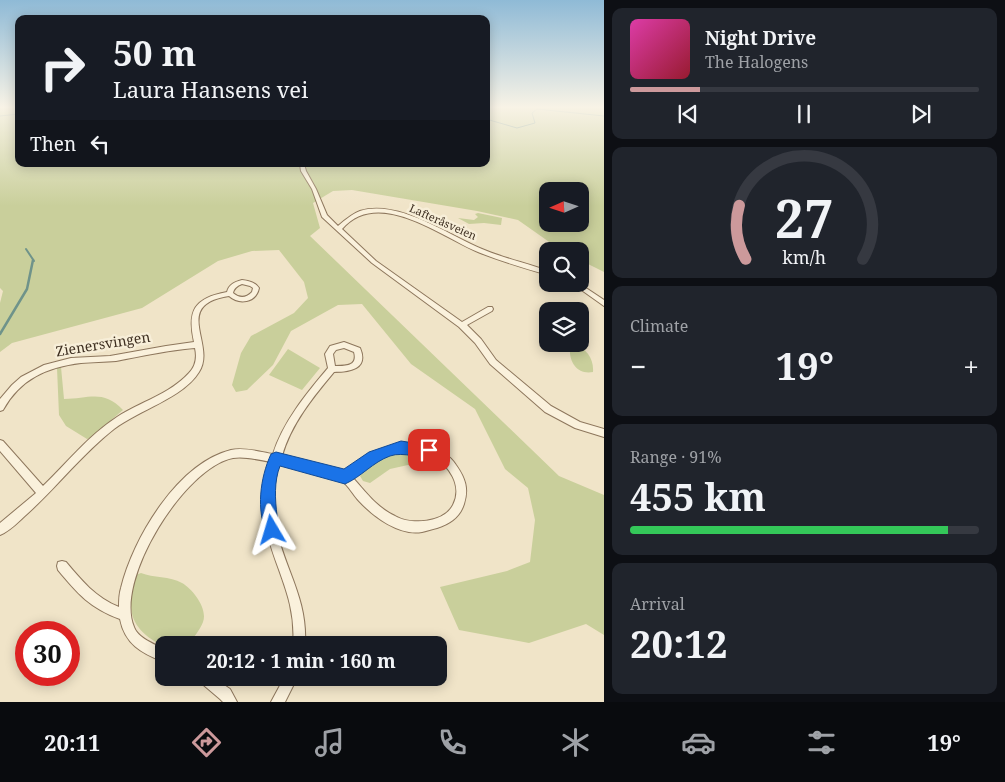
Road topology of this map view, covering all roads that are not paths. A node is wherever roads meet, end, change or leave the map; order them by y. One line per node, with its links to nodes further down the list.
1 (302, 167): 2 (street)
2 (339, 229): 3 (street, Lafteråsveien); 8 (street)
3 (539, 270)
4 (587, 292): 6 (street)
5 (230, 294): 9 (street)
6 (604, 304)
7 (490, 309): 8 (street)
8 (462, 325): 12 (street)
9 (198, 345): 11 (street, Zienersvingen); 16 (street)
10 (332, 369): 14 (street)
11 (0, 407)
12 (604, 433)
13 (0, 444): 16 (street)
14 (276, 458): 15 (street); 19 (street); 20 (street)
15 (345, 477): 15 (street)
16 (42, 492): 17 (street)
17 (0, 530)
18 (62, 566): 19 (street)
19 (124, 615): 21 (street)
20 (300, 636)
21 (155, 651)
22 (214, 686): 24 (street)
23 (287, 686): 25 (street)
24 (230, 702)
25 (278, 702)

